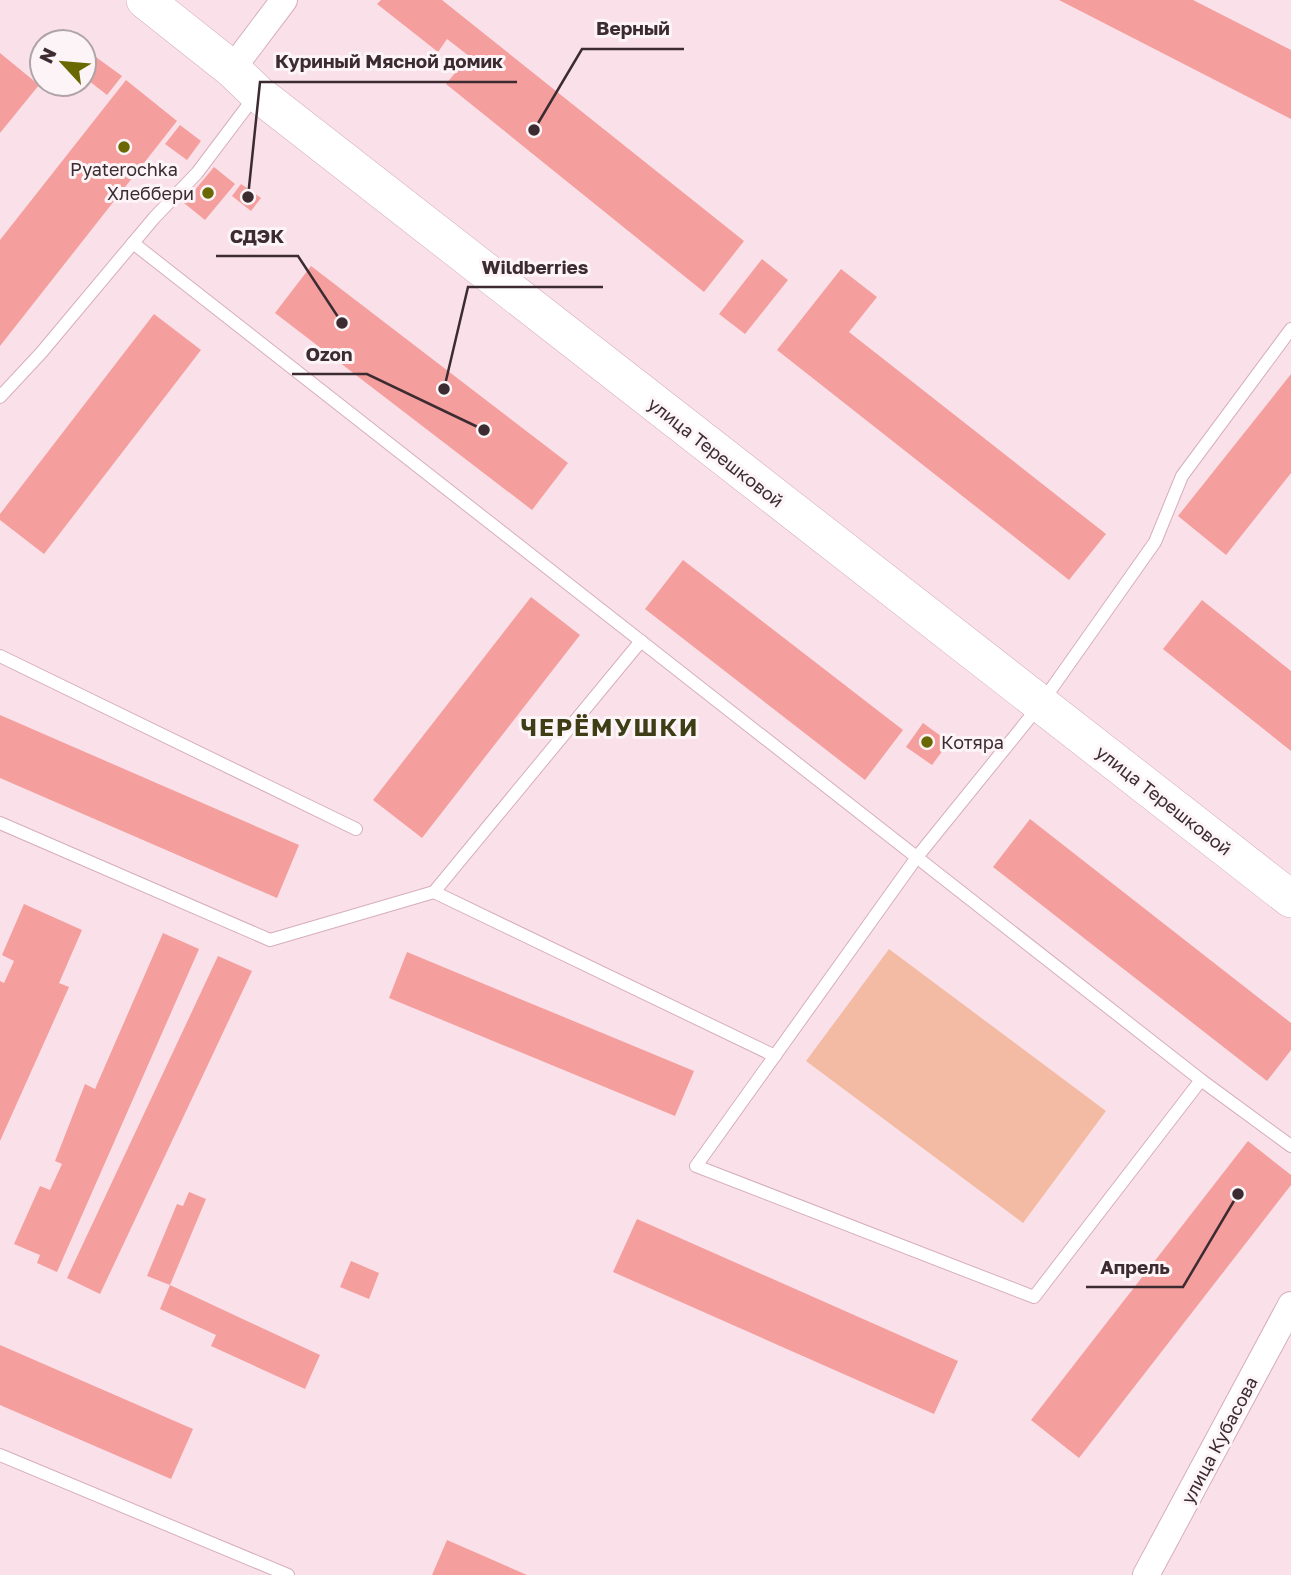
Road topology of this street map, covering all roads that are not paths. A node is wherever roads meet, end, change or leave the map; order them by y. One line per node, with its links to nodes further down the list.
1 (145, 0): 3 (main road, улица Терешковой)
2 (284, 0): 3 (street)
3 (245, 81): 4 (lane); 9 (main road, улица Терешковой)
4 (133, 243): 6 (lane); 7 (lane)
5 (1291, 329): 9 (lane)
6 (0, 397)
7 (641, 640): 12 (lane); 13 (lane)
8 (0, 656): 11 (lane)
9 (1041, 705): 12 (lane); 14 (main road, улица Терешковой)
10 (0, 823): 13 (lane)
11 (356, 829)
12 (917, 857): 15 (lane); 16 (lane)
13 (433, 892): 15 (lane)
14 (1291, 899)
15 (775, 1056): 16 (lane)
16 (1201, 1080): 17 (lane)
17 (1291, 1146)
18 (1291, 1305): 21 (street, улица Кубасова)
19 (0, 1455): 20 (lane)
20 (288, 1575)
21 (1146, 1575)

